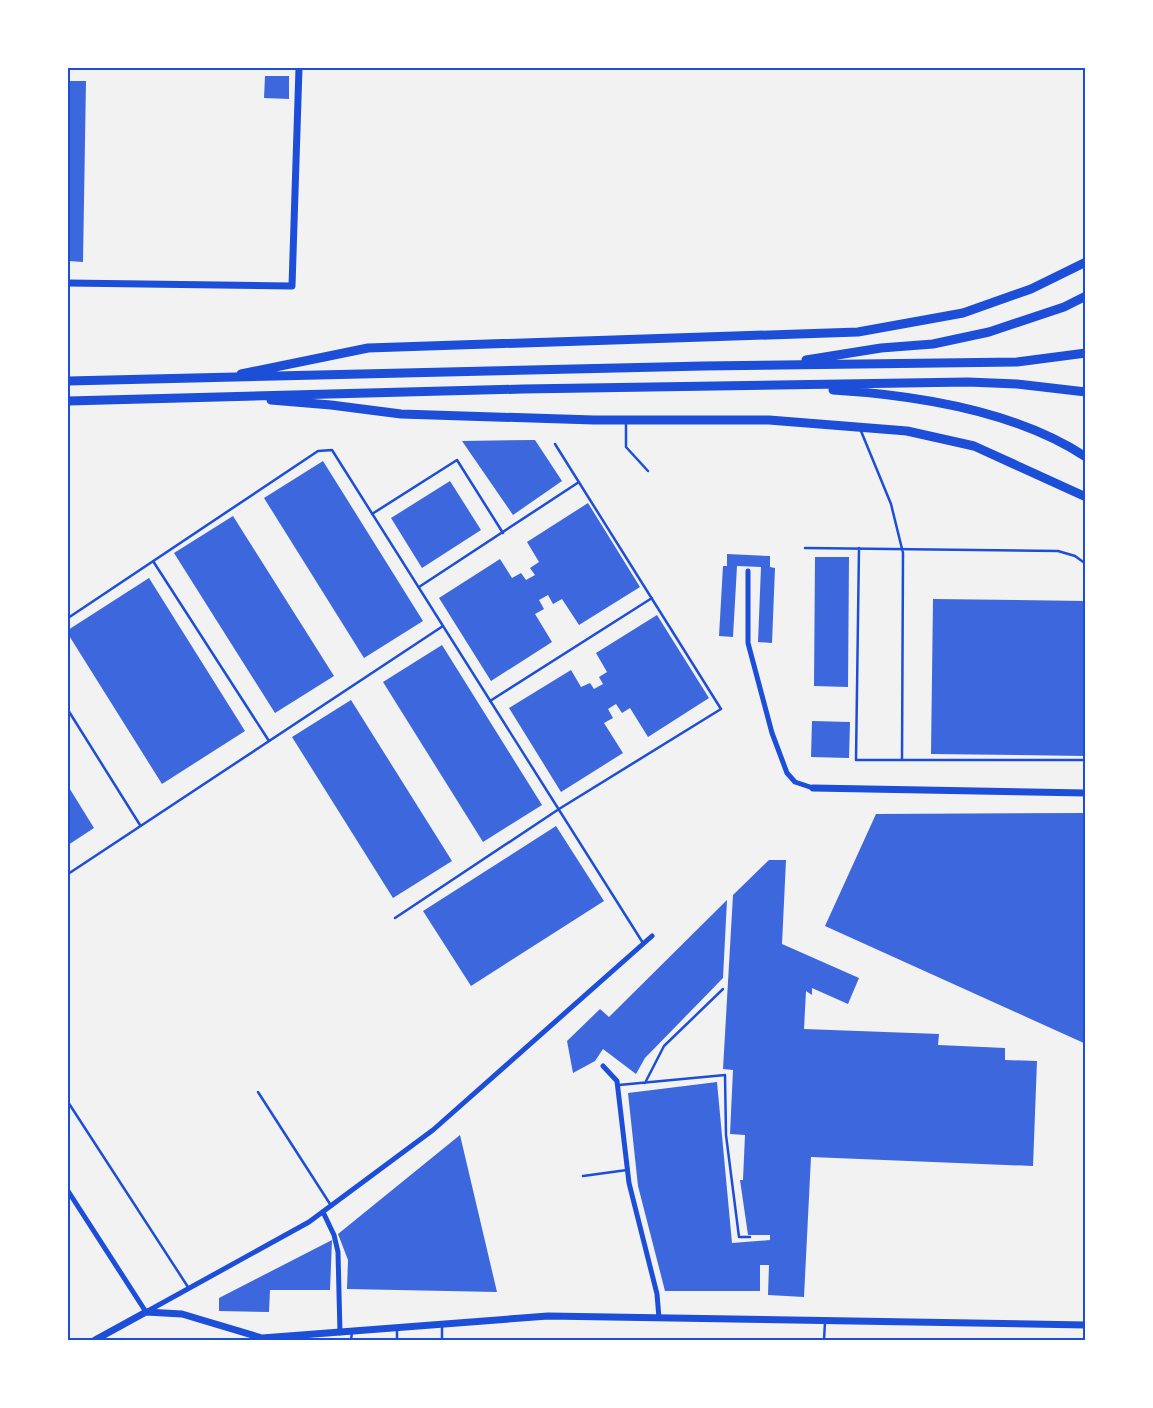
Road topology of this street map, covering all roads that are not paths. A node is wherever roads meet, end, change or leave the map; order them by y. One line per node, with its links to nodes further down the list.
1 (299, 68): 3 (street)
2 (1086, 262): 7 (main road)
3 (68, 283)
4 (1086, 296): 6 (main road)
5 (1086, 353): 6 (main road)
6 (773, 365): 7 (main road)
7 (219, 378): 8 (main road)
8 (68, 381)
9 (773, 385): 10 (main road); 11 (main road); 16 (main road)
10 (1086, 392)
11 (218, 396): 12 (main road); 13 (main road)
12 (68, 401)
13 (626, 420): 14 (main road); 17 (lane)
14 (858, 426): 19 (main road); 24 (lane)
15 (554, 444): 18 (lane)
16 (1086, 457)
17 (648, 471)
18 (579, 482): 21 (lane); 29 (lane)
19 (1086, 497)
20 (372, 514): 21 (lane); 25 (lane); 28 (lane)
21 (503, 533): 28 (lane)
22 (805, 548): 23 (lane)
23 (859, 548): 24 (lane); 35 (lane)
24 (902, 549): 26 (lane); 35 (lane)
25 (154, 561): 30 (lane); 34 (lane)
26 (1086, 564)
27 (748, 571): 37 (street)
28 (419, 588): 31 (lane)
29 (652, 598): 32 (lane); 39 (lane)
30 (68, 618)
31 (443, 626): 32 (lane); 34 (lane)
32 (490, 701): 39 (lane)
33 (68, 710): 40 (lane)
34 (269, 741): 40 (lane)
35 (902, 760): 36 (lane)
36 (1086, 760)
37 (813, 788): 38 (street)
38 (1086, 793)
39 (559, 809): 42 (lane); 44 (lane)
40 (140, 826): 41 (lane)
41 (68, 874)
42 (394, 918)
43 (652, 936): 44 (street)
44 (643, 943): 54 (street)
45 (724, 989): 47 (lane)
46 (603, 1066): 48 (street)
47 (645, 1083): 48 (lane); 56 (lane)
48 (617, 1085): 51 (street)
49 (258, 1092): 54 (lane)
50 (68, 1102): 57 (lane)
51 (627, 1170): 52 (lane); 59 (street)
52 (583, 1176)
53 (68, 1191): 58 (street)
54 (331, 1205): 55 (street)
55 (323, 1212): 57 (street); 65 (street)
56 (750, 1238)
57 (188, 1289): 58 (street)
58 (146, 1312): 66 (street); 67 (street)
59 (659, 1318): 60 (street); 61 (street)
60 (825, 1320): 62 (street); 71 (lane)
61 (442, 1325): 63 (street); 70 (lane)
62 (1086, 1325)
63 (397, 1328): 64 (street); 69 (lane)
64 (352, 1332): 65 (street); 68 (lane)
65 (340, 1333): 66 (street)
66 (306, 1338)
67 (95, 1340)
68 (351, 1340)
69 (397, 1340)
70 (442, 1340)
71 (824, 1340)

